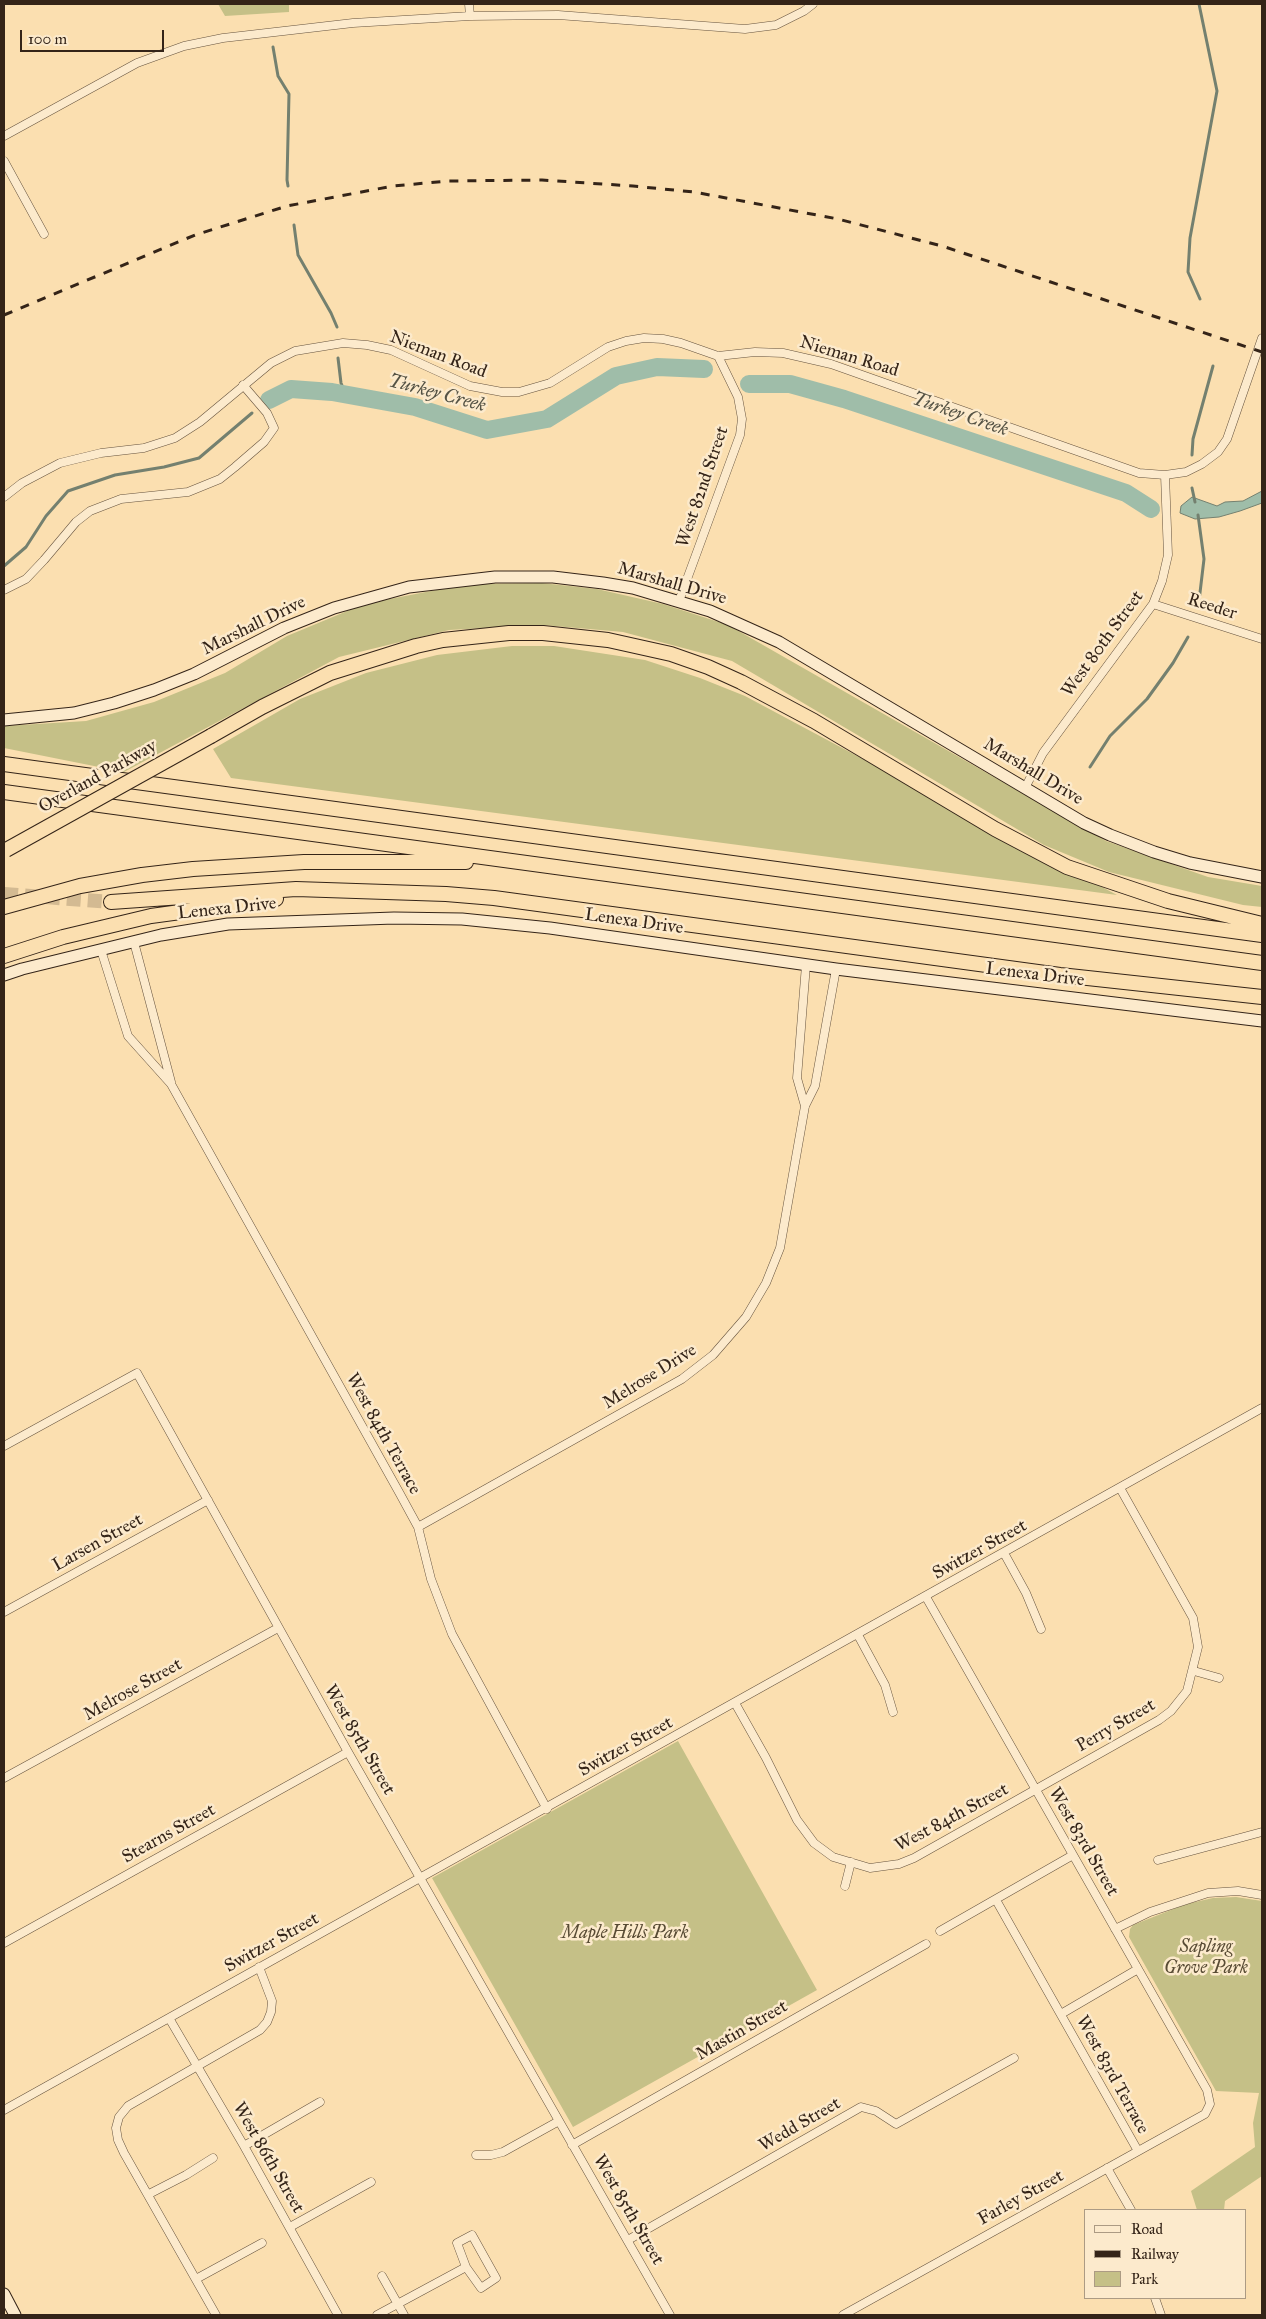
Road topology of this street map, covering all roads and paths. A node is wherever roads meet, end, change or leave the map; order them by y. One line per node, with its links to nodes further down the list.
1 (469, 4): 3 (street)
2 (813, 4): 3 (street)
3 (470, 16): 4 (street)
4 (4, 136)
5 (4, 161): 6 (street)
6 (44, 234)
7 (1262, 338): 10 (street, Nieman Road)
8 (718, 356): 9 (street, Nieman Road); 10 (street, Nieman Road); 13 (street, West 82nd Street)
9 (243, 385): 11 (street, Nieman Road); 12 (street)
10 (1165, 475): 14 (street, West 80th Street)
11 (4, 497)
12 (4, 590)
13 (679, 601): 16 (street, Marshall Drive); 18 (street, Marshall Drive)
14 (1153, 604): 15 (street, Reeder); 18 (street, West 80th Street)
15 (1262, 639)
16 (4, 720)
17 (4, 764): 27 (highway)
18 (1025, 788): 22 (street, Marshall Drive)
19 (4, 792): 21 (highway)
20 (5, 850): 26 (highway, Overland Parkway, bridge)
21 (520, 862): 25 (highway); 31 (highway)
22 (1262, 876)
23 (409, 892): 24 (highway); 30 (highway); 35 (highway)
24 (111, 902)
25 (4, 907)
26 (1262, 924)
27 (1262, 935)
28 (134, 942): 29 (street, Lenexa Drive); 32 (street, Lenexa Drive); 37 (street, West 84th Terrace)
29 (101, 950): 34 (street, Lenexa Drive); 37 (street, West 84th Terrace)
30 (4, 956)
31 (1262, 963)
32 (806, 965): 33 (street, Lenexa Drive); 38 (street, Melrose Drive)
33 (836, 969): 36 (street, Lenexa Drive); 38 (street, Melrose Drive)
34 (4, 975)
35 (1262, 997)
36 (1262, 1021)
37 (171, 1084): 43 (street, West 84th Terrace)
38 (805, 1106): 43 (street, Melrose Drive)
39 (1262, 1408): 41 (street, Switzer Street)
40 (4, 1446): 42 (street, West 85th Street)
41 (1120, 1488): 44 (street, Switzer Street); 50 (street, Perry Street)
42 (208, 1500): 46 (street, Larsen Street); 47 (street, West 85th Street)
43 (418, 1527): 57 (street, West 84th Terrace)
44 (1004, 1553): 45 (street, Switzer Street); 48 (street)
45 (926, 1597): 49 (street, Switzer Street); 56 (street, West 83rd Street)
46 (4, 1612)
47 (278, 1628): 54 (street, West 85th Street); 55 (street, Melrose Street)
48 (1041, 1629)
49 (858, 1635): 52 (street, Switzer Street); 53 (street)
50 (1194, 1671): 51 (street); 56 (street, Perry Street)
51 (1219, 1678)
52 (735, 1703): 57 (street, Switzer Street); 61 (street, West 84th Street)
53 (893, 1712)
54 (348, 1752): 62 (street, West 85th Street); 68 (street, Stearns Street)
55 (4, 1778)
56 (1036, 1789): 59 (street, West 83rd Street); 61 (street, West 84th Street)
57 (547, 1809): 62 (street, Switzer Street)
58 (1262, 1832): 60 (street)
59 (1073, 1855): 65 (street); 66 (street, West 83rd Street)
60 (1158, 1860)
61 (851, 1862): 63 (street)
62 (420, 1877): 70 (street, Switzer Street); 79 (street, West 85th Street)
63 (844, 1886)
64 (1262, 1896): 66 (street)
65 (996, 1900): 67 (street); 72 (street, West 83rd Terrace)
66 (1115, 1929): 71 (street, West 83rd Street)
67 (940, 1931)
68 (4, 1943)
69 (926, 1944): 80 (street, Mastin Street)
70 (259, 1967): 73 (street, Switzer Street); 75 (street)
71 (1138, 1969): 72 (street, West 83rd Terrace); 77 (street, West 83rd Street)
72 (1061, 2014): 82 (street, West 83rd Terrace)
73 (169, 2018): 75 (street, West 86th Street); 78 (street, Switzer Street)
74 (1014, 2058): 90 (street, Wedd Street)
75 (197, 2066): 81 (street, West 86th Street); 87 (street)
76 (320, 2102): 81 (street)
77 (1210, 2104): 82 (street, Farley Street)
78 (4, 2110)
79 (559, 2121): 80 (street, West 85th Street); 83 (street)
80 (572, 2145): 90 (street, West 85th Street)
81 (244, 2146): 89 (street, West 86th Street)
82 (1138, 2151): 85 (street, Farley Street)
83 (476, 2155)
84 (213, 2158): 87 (street)
85 (1107, 2168): 88 (street); 104 (street, Farley Street)
86 (371, 2182): 89 (street)
87 (149, 2194): 94 (street)
88 (1129, 2209)
89 (290, 2227): 100 (street, West 86th Street)
90 (628, 2240): 103 (street, West 85th Street)
91 (262, 2243): 94 (street)
92 (466, 2267): 92 (street); 97 (street)
93 (382, 2276): 97 (street)
94 (196, 2280): 99 (street)
95 (4, 2294): 98 (street)
96 (1155, 2299): 105 (street)
97 (398, 2304): 101 (street); 102 (street)
98 (15, 2315)
99 (216, 2315)
100 (338, 2315)
101 (377, 2315)
102 (404, 2315)
103 (670, 2315)
104 (843, 2315)
105 (1161, 2315)

